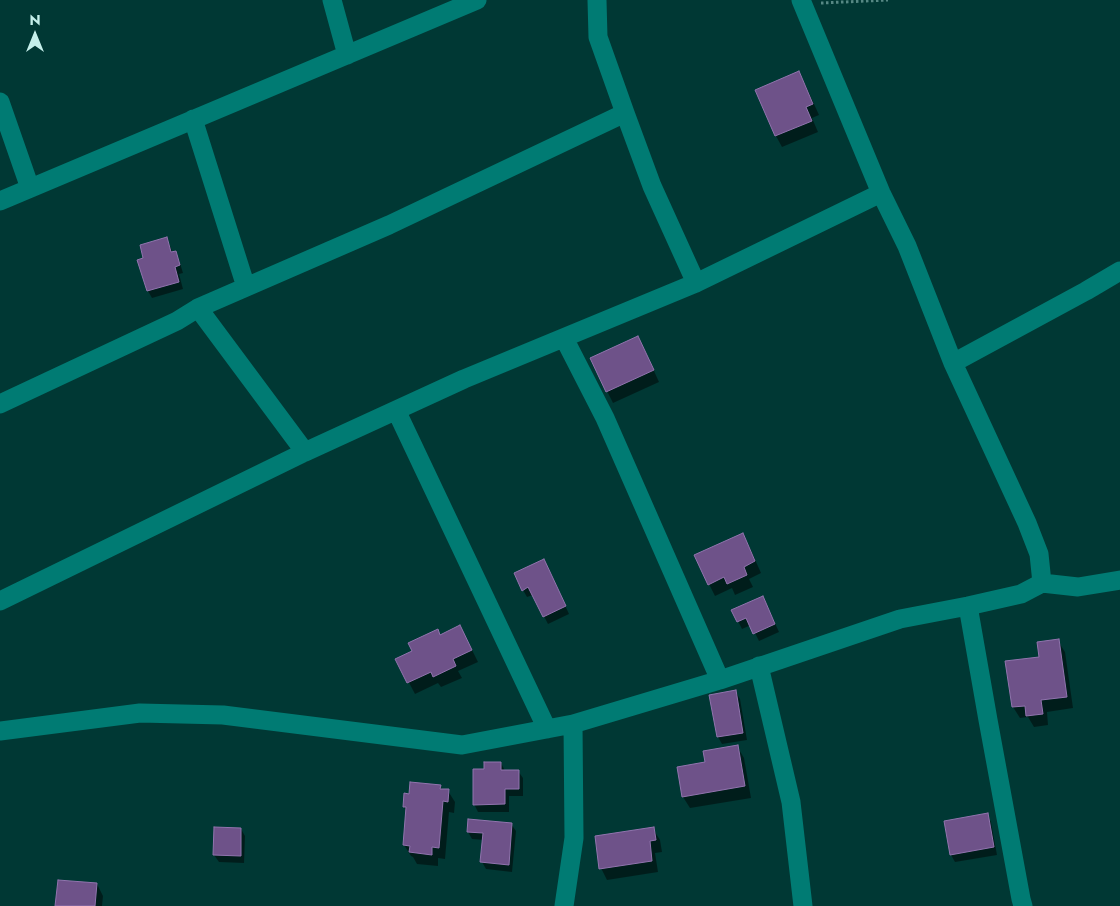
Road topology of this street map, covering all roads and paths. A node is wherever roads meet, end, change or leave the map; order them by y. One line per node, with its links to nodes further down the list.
1 (332, 0): 6 (street)
2 (477, 0): 6 (street)
3 (597, 0): 8 (street)
4 (888, 0): 5 (path)
5 (802, 2): 11 (street)
6 (347, 54): 9 (street)
7 (0, 102): 10 (street)
8 (625, 113): 14 (street); 15 (street)
9 (193, 119): 10 (street); 15 (street)
10 (30, 188): 12 (street)
11 (882, 193): 14 (street); 18 (street)
12 (0, 201)
13 (1120, 271): 18 (street)
14 (696, 283): 17 (street)
15 (246, 287): 16 (street)
16 (198, 308): 19 (street); 21 (street)
17 (564, 338): 20 (street); 27 (street)
18 (953, 363): 23 (street)
19 (0, 404)
20 (396, 410): 21 (street); 29 (street)
21 (305, 452): 24 (street)
22 (1120, 580): 23 (street)
23 (1042, 583): 25 (street)
24 (0, 601)
25 (968, 606): 26 (street); 33 (street)
26 (759, 666): 27 (street); 32 (street)
27 (720, 680): 28 (street)
28 (573, 724): 29 (street); 31 (street)
29 (547, 729): 30 (street)
30 (0, 731)
31 (564, 906)
32 (803, 906)
33 (1024, 906)

